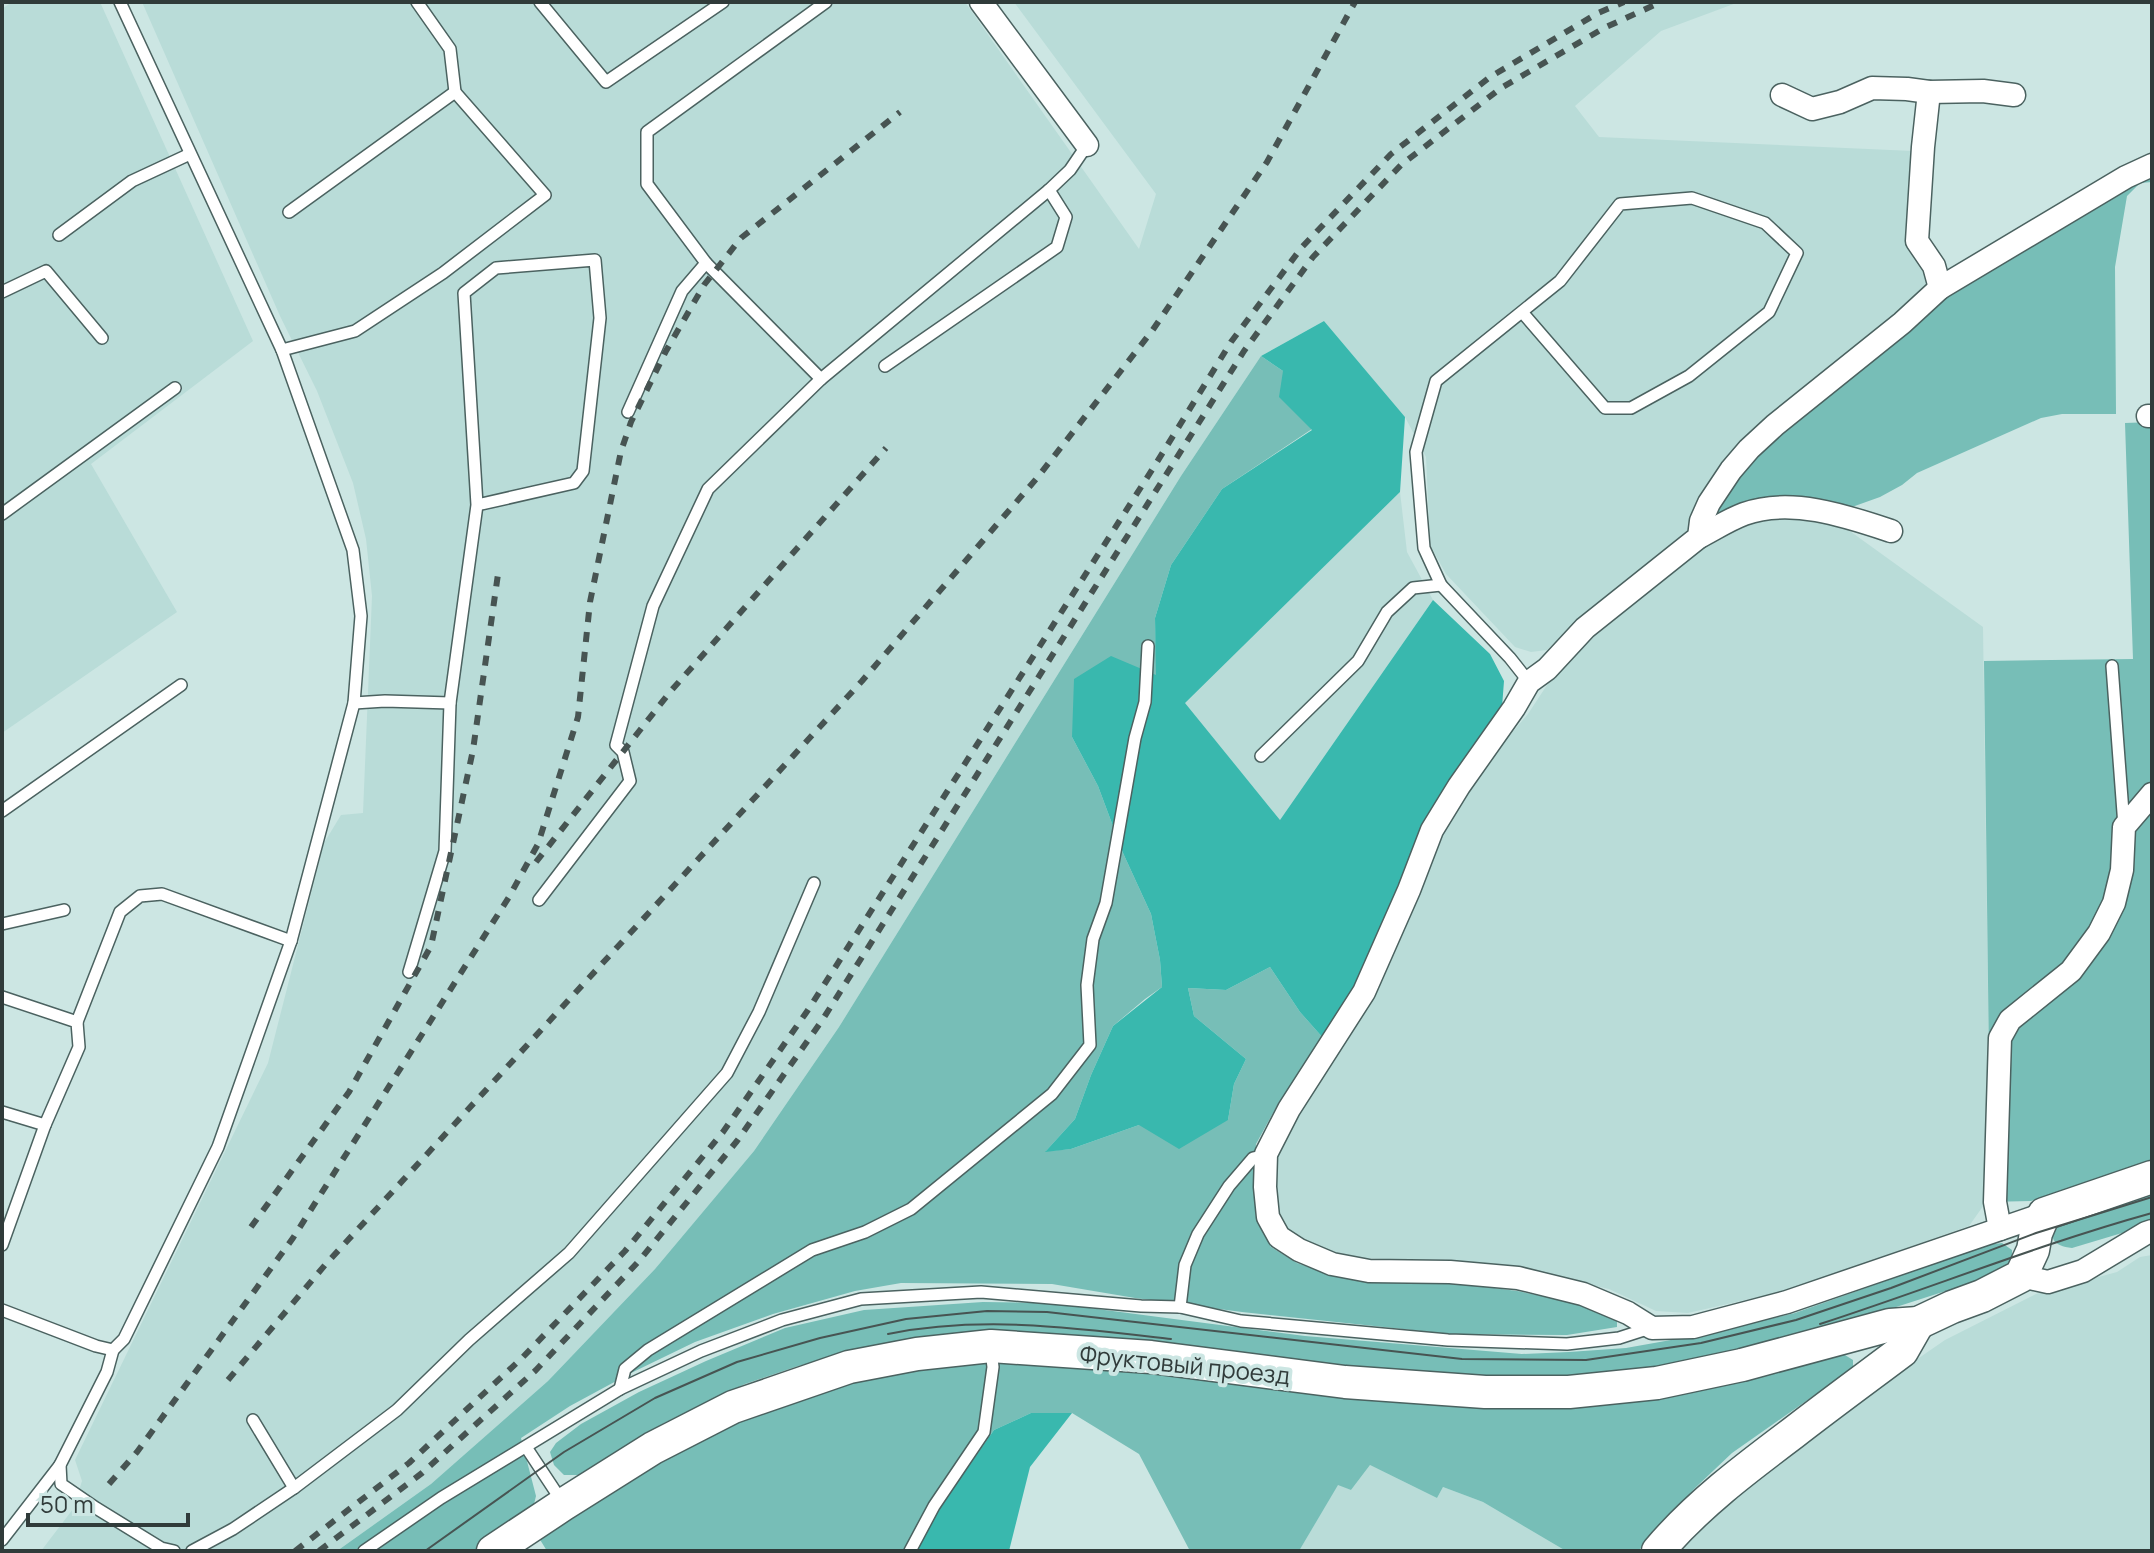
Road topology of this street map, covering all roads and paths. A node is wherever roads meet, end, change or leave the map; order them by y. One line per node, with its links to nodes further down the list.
1 (120, 2): 12 (lane)
2 (417, 2): 7 (lane)
3 (540, 2): 4 (lane)
4 (723, 2)
5 (826, 2): 17 (lane)
6 (981, 2): 11 (street)
7 (455, 92): 15 (lane); 22 (lane)
8 (1929, 92): 9 (street); 10 (street); 18 (street)
9 (1782, 95)
10 (2014, 95)
11 (1087, 145): 14 (lane)
12 (190, 154): 16 (lane); 22 (lane)
13 (2152, 165): 18 (street)
14 (1049, 190): 23 (lane); 24 (lane)
15 (289, 212)
16 (59, 235)
17 (706, 263): 24 (lane); 26 (lane)
18 (1940, 288): 30 (street)
19 (2, 292): 21 (lane)
20 (1522, 312): 20 (lane); 31 (lane)
21 (102, 338)
22 (282, 350): 36 (lane)
23 (885, 366)
24 (821, 379): 43 (lane)
25 (175, 388): 28 (lane)
26 (628, 412)
27 (477, 505): 27 (lane); 37 (lane)
28 (2, 514)
29 (1891, 531): 30 (street)
30 (1699, 537): 34 (street)
31 (1441, 585): 34 (lane); 38 (lane)
32 (1148, 646): 65 (lane)
33 (2112, 666): 41 (lane)
34 (1529, 682): 52 (street)
35 (181, 685): 40 (lane)
36 (354, 703): 37 (lane); 46 (lane)
37 (450, 703): 47 (lane)
38 (1261, 756)
39 (2152, 794): 41 (street)
40 (2, 811)
41 (2124, 827): 55 (street)
42 (814, 883): 69 (lane)
43 (539, 900)
44 (64, 910): 45 (lane)
45 (2, 924)
46 (291, 941): 49 (lane); 64 (lane)
47 (409, 972)
48 (2, 997): 49 (lane)
49 (77, 1022): 51 (lane)
50 (2, 1112): 51 (lane)
51 (45, 1125): 57 (lane)
52 (1266, 1154): 59 (lane); 62 (street)
53 (2152, 1177): 54 (street)
54 (2044, 1214): 55 (street); 58 (street)
55 (2000, 1229): 62 (street)
56 (2152, 1231): 58 (street)
57 (2, 1245)
58 (2021, 1276): 61 (street, Фруктовый проезд)
59 (1180, 1307): 62 (lane); 65 (lane)
60 (2, 1310): 64 (lane)
61 (1918, 1323): 63 (street, Фруктовый проезд); 77 (street)
62 (1652, 1328)
63 (991, 1346): 70 (street, Фруктовый проезд); 76 (lane)
64 (113, 1350): 68 (lane)
65 (620, 1389): 67 (lane)
66 (253, 1420): 69 (lane)
67 (526, 1447): 70 (lane); 74 (lane)
68 (60, 1465): 71 (lane); 72 (lane)
69 (294, 1488): 73 (lane)
70 (564, 1504): 75 (street, Фруктовый проезд)
71 (2, 1540)
72 (174, 1551)
73 (192, 1551)
74 (364, 1551)
75 (493, 1551)
76 (910, 1551)
77 (1658, 1551)

